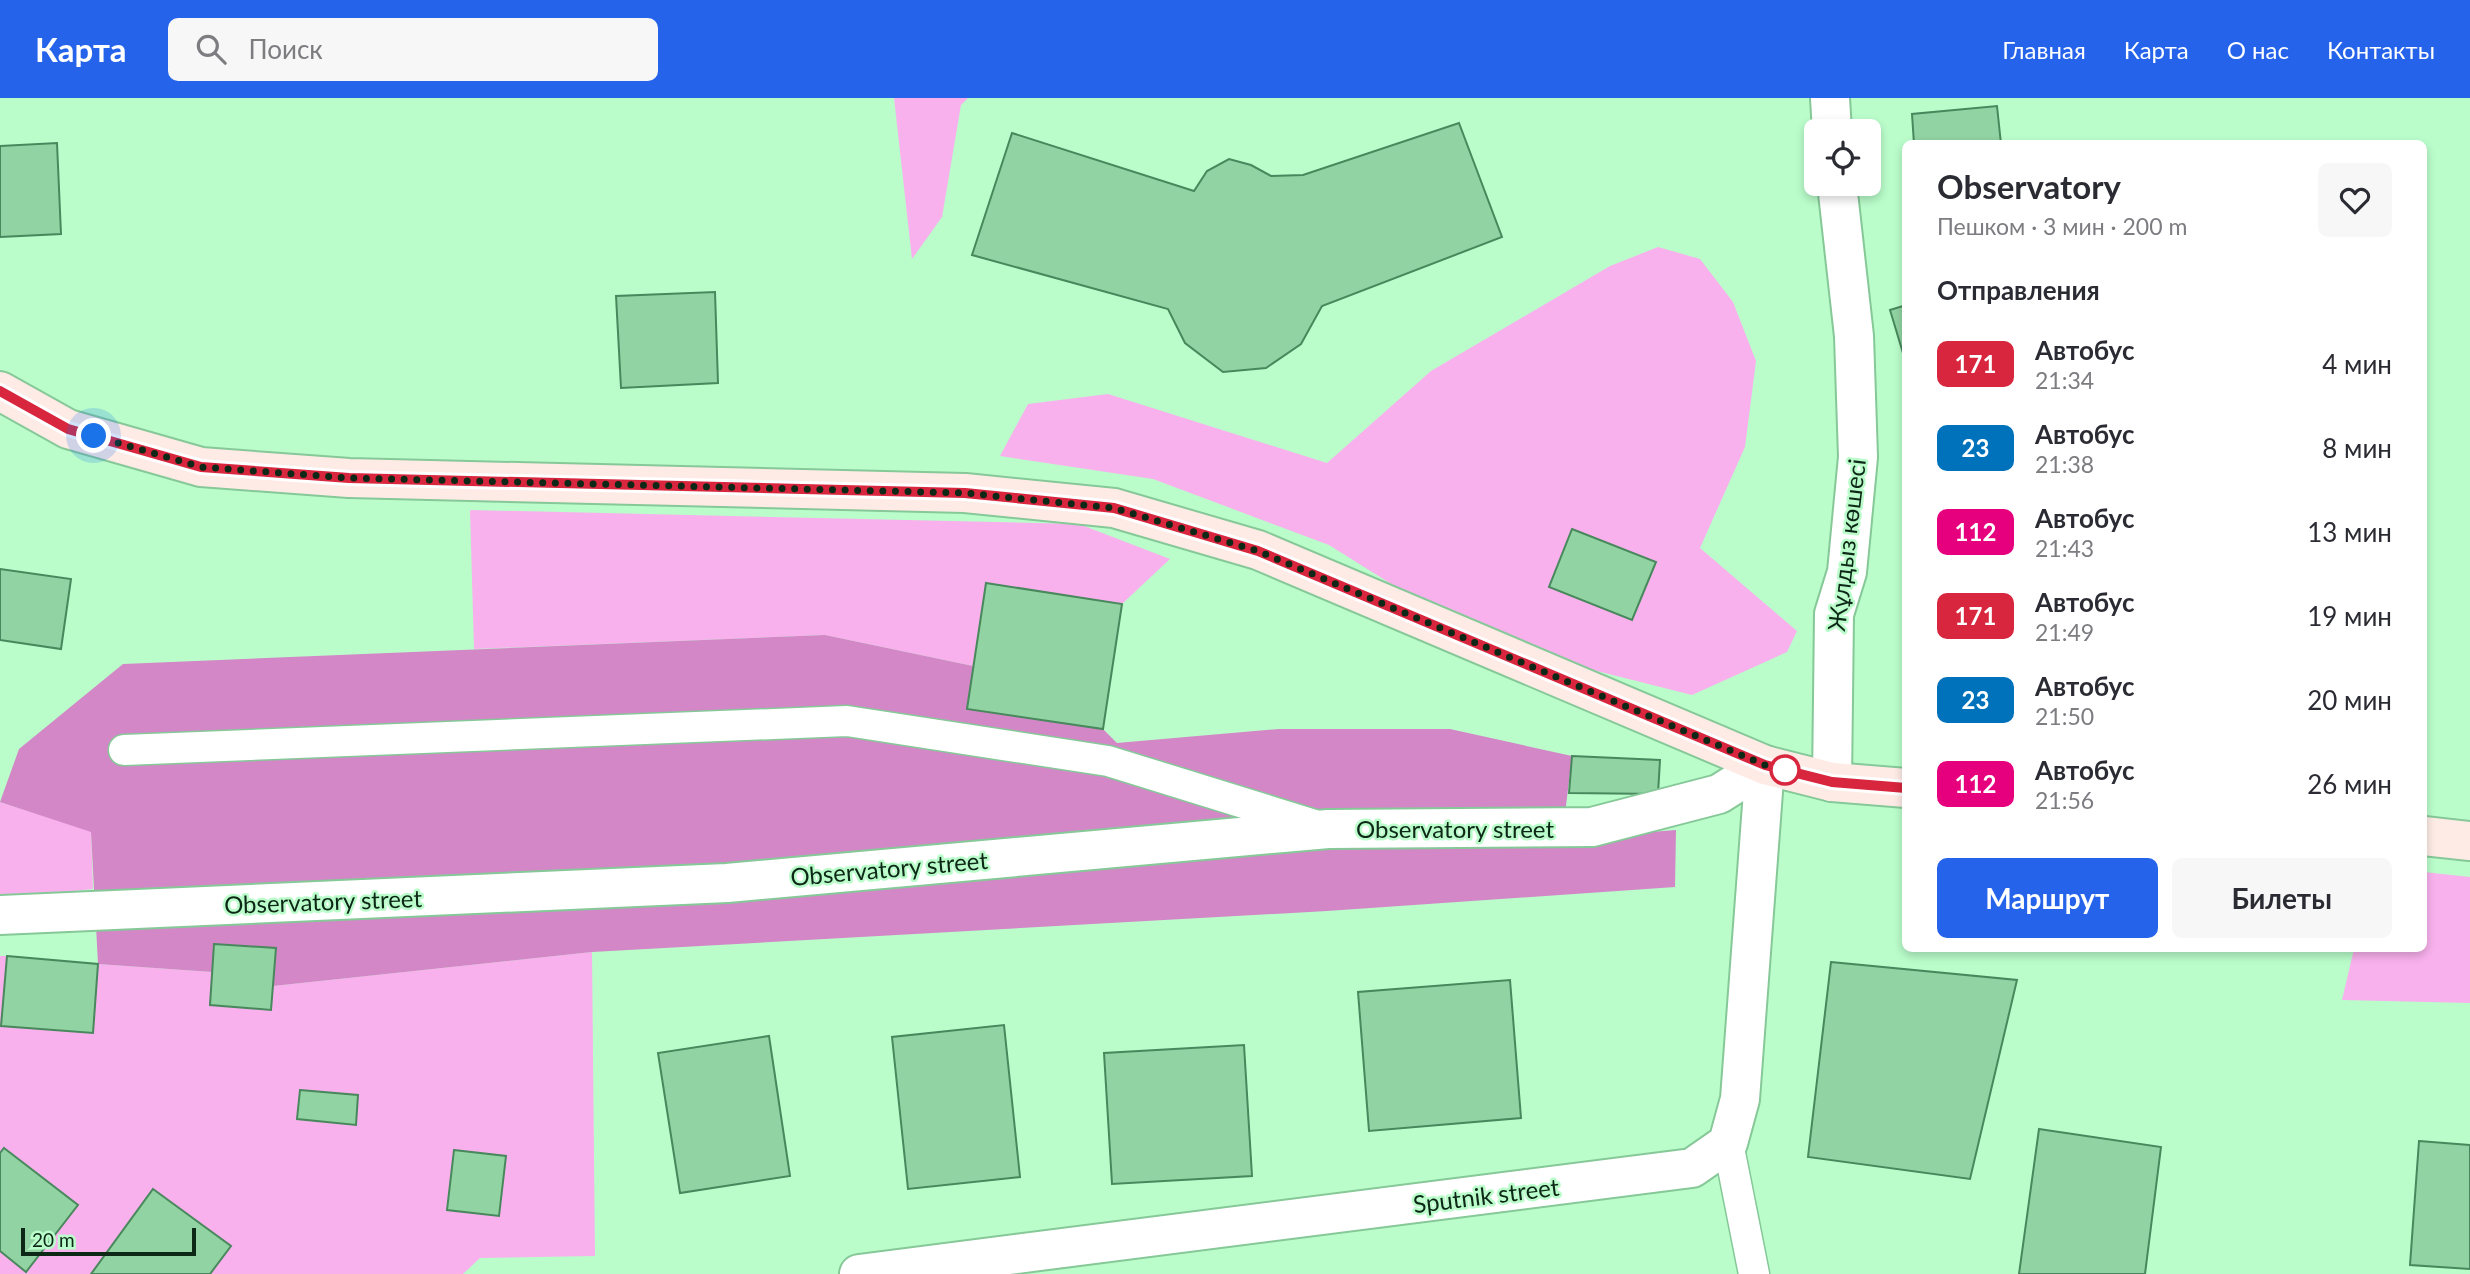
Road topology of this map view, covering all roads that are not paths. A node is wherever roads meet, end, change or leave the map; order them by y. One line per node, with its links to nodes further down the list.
1 (1829, 98): 2 (street)
2 (1831, 119)
3 (1838, 196): 7 (street, Жұлдыз көшесі)
4 (0, 391): 6 (street)
5 (124, 750): 9 (lane)
6 (1765, 765): 7 (street); 9 (street, Observatory street); 13 (street)
7 (1832, 782): 8 (street)
8 (1902, 788)
9 (1328, 829): 12 (street, Observatory street)
10 (2427, 836): 11 (street)
11 (2470, 841)
12 (0, 915)
13 (1728, 1143): 14 (street, Sputnik street); 15 (lane)
14 (859, 1274)
15 (1754, 1274)

